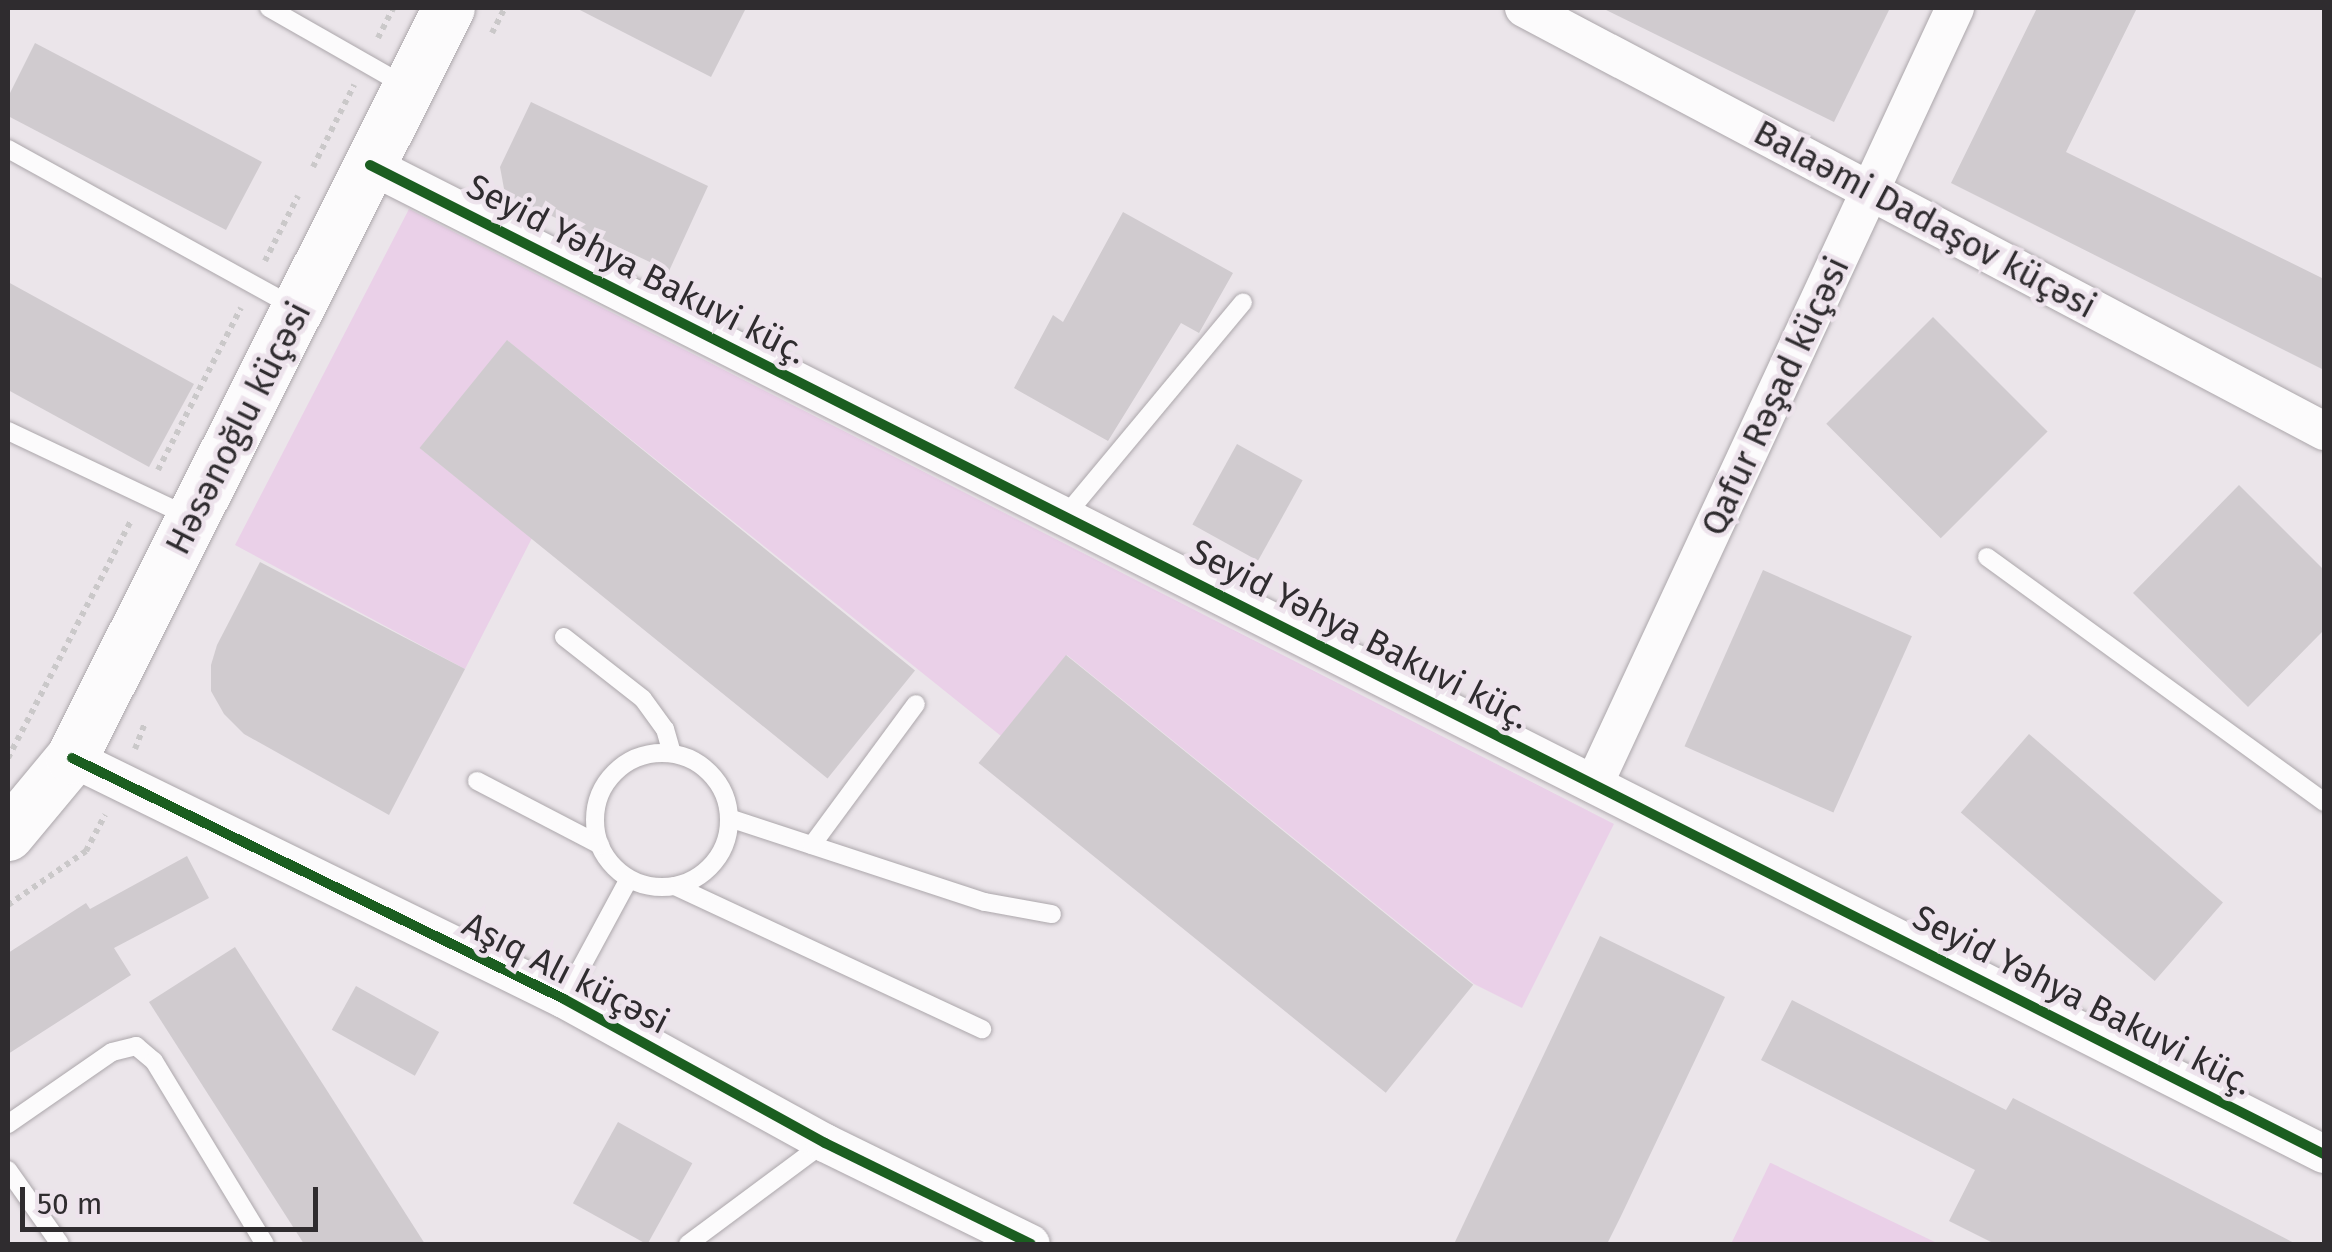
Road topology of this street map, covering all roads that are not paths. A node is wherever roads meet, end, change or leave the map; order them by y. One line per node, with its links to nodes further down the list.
1 (270, 8): 5 (lane)
2 (450, 8): 5 (street, Həsənoğlu küçəsi)
3 (1524, 8): 8 (street, Balaəmi Dadaşov küçəsi)
4 (1955, 8): 8 (street, Qafur Rəşad küçəsi)
5 (387, 75): 7 (street, Həsənoğlu küçəsi)
6 (8, 149): 9 (lane)
7 (370, 166): 9 (street, Həsənoğlu küçəsi); 13 (street, Seyid Yəhya Bakuvi küç.)
8 (1871, 190): 11 (street, Balaəmi Dadaşov küçəsi); 21 (street, Qafur Rəşad küçəsi)
9 (276, 296): 14 (street, Həsənoğlu küçəsi)
10 (1243, 302): 13 (lane)
11 (2324, 431)
12 (8, 432): 14 (lane)
13 (1065, 516): 21 (street, Seyid Yəhya Bakuvi küç.)
14 (192, 518): 19 (street, Həsənoğlu küçəsi)
15 (1987, 558): 22 (lane)
16 (564, 637): 18 (lane)
17 (916, 704): 26 (lane)
18 (672, 753): 23 (lane); 25 (lane)
19 (72, 758): 24 (street, Həsənoğlu küçəsi); 30 (street, Aşıq Alı küçəsi)
20 (477, 781): 25 (lane)
21 (1594, 784): 34 (street, Seyid Yəhya Bakuvi küç.)
22 (2324, 802)
23 (729, 818): 26 (lane); 28 (lane)
24 (8, 835)
25 (600, 844): 27 (lane)
26 (812, 845): 29 (lane)
27 (630, 879): 28 (lane); 30 (lane)
28 (676, 886): 31 (lane)
29 (1052, 914)
30 (564, 999): 33 (street, Aşıq Alı küçəsi)
31 (982, 1029)
32 (8, 1124): 37 (lane)
33 (825, 1143): 38 (lane); 39 (street, Aşıq Alı küçəsi)
34 (2324, 1154)
35 (8, 1170): 36 (lane)
36 (60, 1244)
37 (264, 1244)
38 (688, 1244)
39 (1031, 1244)

